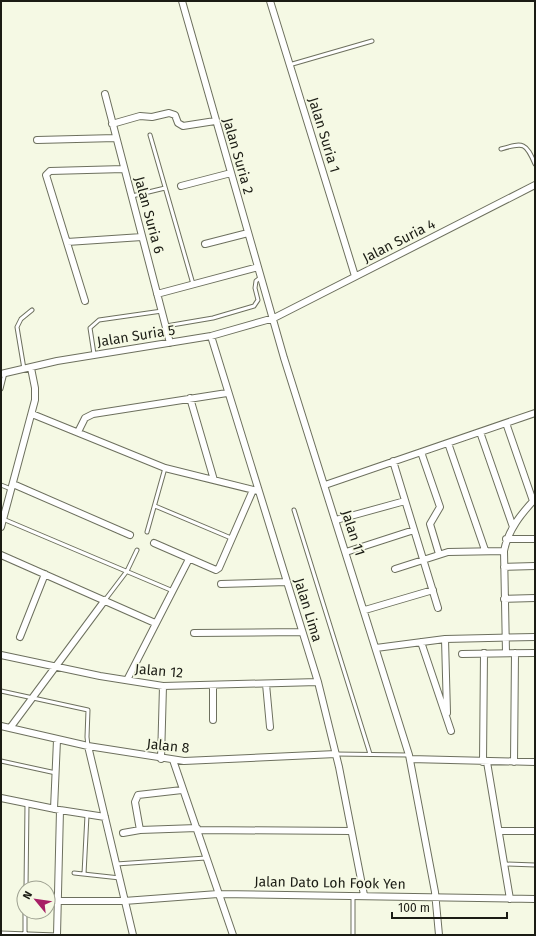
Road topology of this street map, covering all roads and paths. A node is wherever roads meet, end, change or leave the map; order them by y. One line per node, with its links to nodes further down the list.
1 (182, 1): 6 (street, Jalan Suria 2)
2 (270, 1): 4 (street, Jalan Suria 1)
3 (372, 41): 4 (lane)
4 (289, 65): 24 (street, Jalan Suria 1)
5 (105, 94): 7 (street, Jalan Suria 6)
6 (215, 120): 7 (street); 14 (street, Jalan Suria 2)
7 (112, 124): 9 (street, Jalan Suria 6)
8 (150, 135): 17 (lane)
9 (116, 138): 10 (street); 13 (street, Jalan Suria 6)
10 (37, 140)
11 (501, 149): 12 (lane)
12 (535, 164)
13 (124, 169): 18 (street, Jalan Suria 6); 21 (street)
14 (231, 173): 16 (street); 19 (street, Jalan Suria 2)
15 (535, 185): 24 (street, Jalan Suria 4)
16 (180, 186)
17 (166, 188): 18 (lane); 26 (lane)
18 (132, 197): 20 (street, Jalan Suria 6)
19 (248, 233): 22 (street); 23 (street, Jalan Suria 2)
20 (142, 237): 21 (street); 27 (street, Jalan Suria 6)
21 (67, 242): 28 (street)
22 (205, 244)
23 (258, 267): 25 (street, Jalan Suria 2); 26 (street)
24 (355, 276): 31 (street, Jalan Suria 4)
25 (261, 278): 31 (street, Jalan Suria 2); 32 (lane)
26 (193, 284): 27 (street)
27 (157, 294): 30 (street, Jalan Suria 6)
28 (85, 301)
29 (32, 310): 37 (lane)
30 (162, 311): 32 (street, Jalan Suria 6); 35 (lane)
31 (274, 318): 33 (street, Jalan Suria 5); 53 (street, Jalan 11)
32 (166, 326): 34 (street, Jalan Suria 6)
33 (211, 336): 34 (street, Jalan Suria 5); 40 (street, Jalan Lima)
34 (170, 342): 35 (street, Jalan Suria 5)
35 (94, 355): 36 (street, Jalan Suria 5)
36 (31, 368): 37 (street, Jalan Suria 5); 43 (street)
37 (24, 370): 38 (street, Jalan Suria 5)
38 (3, 373): 39 (lane)
39 (1, 389)
40 (228, 393): 41 (street); 55 (street, Jalan Lima)
41 (190, 398): 45 (street); 51 (street)
42 (535, 413): 44 (street)
43 (32, 414): 45 (street); 54 (street)
44 (506, 423): 46 (street); 56 (street)
45 (78, 432): 50 (street)
46 (480, 432): 47 (street); 63 (street)
47 (448, 443): 48 (street); 72 (street)
48 (421, 452): 49 (street); 75 (street)
49 (393, 461): 53 (street); 57 (street)
50 (165, 468): 51 (street); 58 (lane)
51 (214, 480): 55 (street)
52 (1, 485): 54 (lane)
53 (325, 485): 61 (street, Jalan 11)
54 (12, 486): 60 (street); 66 (street)
55 (256, 491): 67 (street); 84 (street, Jalan Lima)
56 (534, 500): 63 (street)
57 (405, 501): 61 (street); 64 (street)
58 (154, 506): 65 (lane); 67 (lane)
59 (294, 510): 125 (lane)
60 (3, 519): 62 (street); 82 (lane)
61 (336, 520): 74 (street, Jalan 11)
62 (1, 527)
63 (513, 527): 69 (street)
64 (414, 530): 74 (street); 78 (street)
65 (147, 532)
66 (130, 535)
67 (231, 538): 77 (street)
68 (535, 538): 69 (street)
69 (506, 539): 73 (street)
70 (154, 543): 77 (street)
71 (137, 550): 82 (lane)
72 (485, 550): 73 (street); 75 (street)
73 (504, 551): 80 (street)
74 (346, 552): 92 (street, Jalan 11)
75 (439, 554): 78 (street)
76 (1, 555): 83 (street)
77 (189, 559): 87 (street)
78 (424, 561): 81 (street); 86 (street)
79 (535, 566): 80 (street)
80 (504, 567): 89 (street)
81 (395, 568)
82 (127, 571): 87 (lane); 90 (lane)
83 (45, 574): 90 (street); 96 (street)
84 (287, 582): 85 (street); 94 (street, Jalan Lima)
85 (221, 584)
86 (433, 590): 91 (street); 92 (street)
87 (173, 591): 93 (street)
88 (535, 598): 89 (street)
89 (504, 599): 97 (street)
90 (105, 600): 93 (street); 108 (street)
91 (438, 608)
92 (365, 610): 101 (street, Jalan 11)
93 (155, 623): 109 (street)
94 (302, 632): 95 (street); 110 (street, Jalan Lima)
95 (194, 633)
96 (20, 637)
97 (505, 637): 98 (street); 99 (street); 102 (street)
98 (535, 637)
99 (445, 639): 100 (street); 117 (street)
100 (421, 642): 101 (street); 117 (street)
101 (376, 648): 126 (street, Jalan 11)
102 (506, 653): 103 (street); 106 (street)
103 (515, 653): 104 (street); 131 (street)
104 (535, 653)
105 (462, 654): 106 (street)
106 (484, 654): 130 (street)
107 (1, 655): 108 (street, Jalan 12)
108 (55, 667): 109 (street, Jalan 12); 115 (street)
109 (127, 680): 113 (street, Jalan 12)
110 (318, 682): 111 (street, Jalan 12); 124 (street, Jalan Lima)
111 (266, 684): 112 (street, Jalan 12); 119 (street)
112 (213, 685): 113 (street, Jalan 12); 116 (street)
113 (163, 686): 127 (street)
114 (1, 691): 115 (lane)
115 (31, 698): 120 (street); 123 (lane)
116 (212, 720)
117 (447, 720): 121 (street)
118 (1, 726): 120 (street, Jalan 8)
119 (270, 726)
120 (10, 728): 122 (street, Jalan 8)
121 (451, 731)
122 (57, 740): 123 (street, Jalan 8); 133 (street)
123 (88, 746): 127 (street, Jalan 8); 139 (street)
124 (336, 754): 125 (lane); 128 (street, Jalan 8); 142 (street, Jalan Lima)
125 (370, 754): 126 (lane)
126 (410, 757): 130 (street); 157 (street, Jalan 11)
127 (161, 759): 128 (street, Jalan 8)
128 (173, 760): 134 (street)
129 (1, 761): 133 (lane)
130 (485, 762): 131 (street); 143 (street)
131 (514, 762): 132 (street)
132 (535, 762)
133 (56, 773): 137 (street)
134 (182, 790): 140 (street); 141 (street)
135 (1, 798): 136 (street)
136 (27, 803): 137 (street); 153 (lane)
137 (57, 810): 138 (street); 160 (street)
138 (87, 815): 139 (street); 151 (lane)
139 (105, 817): 147 (street)
140 (197, 829): 141 (street); 142 (street); 146 (street)
141 (140, 830): 145 (street)
142 (351, 831): 156 (street, Jalan Lima)
143 (499, 831): 144 (street); 148 (street)
144 (535, 831)
145 (123, 833)
146 (207, 858): 147 (lane); 154 (street)
147 (116, 864): 152 (street)
148 (505, 864): 149 (lane); 158 (street)
149 (535, 865)
150 (74, 873): 151 (lane)
151 (84, 874): 152 (lane)
152 (120, 878): 161 (street)
153 (26, 880)
154 (218, 894): 155 (street, Jalan Dato Loh Fook Yen); 161 (street, Jalan Dato Loh Fook Yen); 167 (street)
155 (353, 895): 156 (street, Jalan Dato Loh Fook Yen); 168 (lane)
156 (364, 895): 157 (street, Jalan Dato Loh Fook Yen)
157 (436, 898): 158 (street, Jalan Dato Loh Fook Yen); 169 (street, Jalan 11)
158 (510, 899): 159 (street, Jalan Dato Loh Fook Yen)
159 (535, 899)
160 (58, 901): 161 (street, Jalan Dato Loh Fook Yen); 165 (street)
161 (124, 901): 166 (street)
162 (26, 920): 164 (lane)
163 (1, 933): 164 (lane)
164 (25, 934): 165 (lane)
165 (57, 935)
166 (133, 935)
167 (233, 935)
168 (353, 935)
169 (439, 935)

